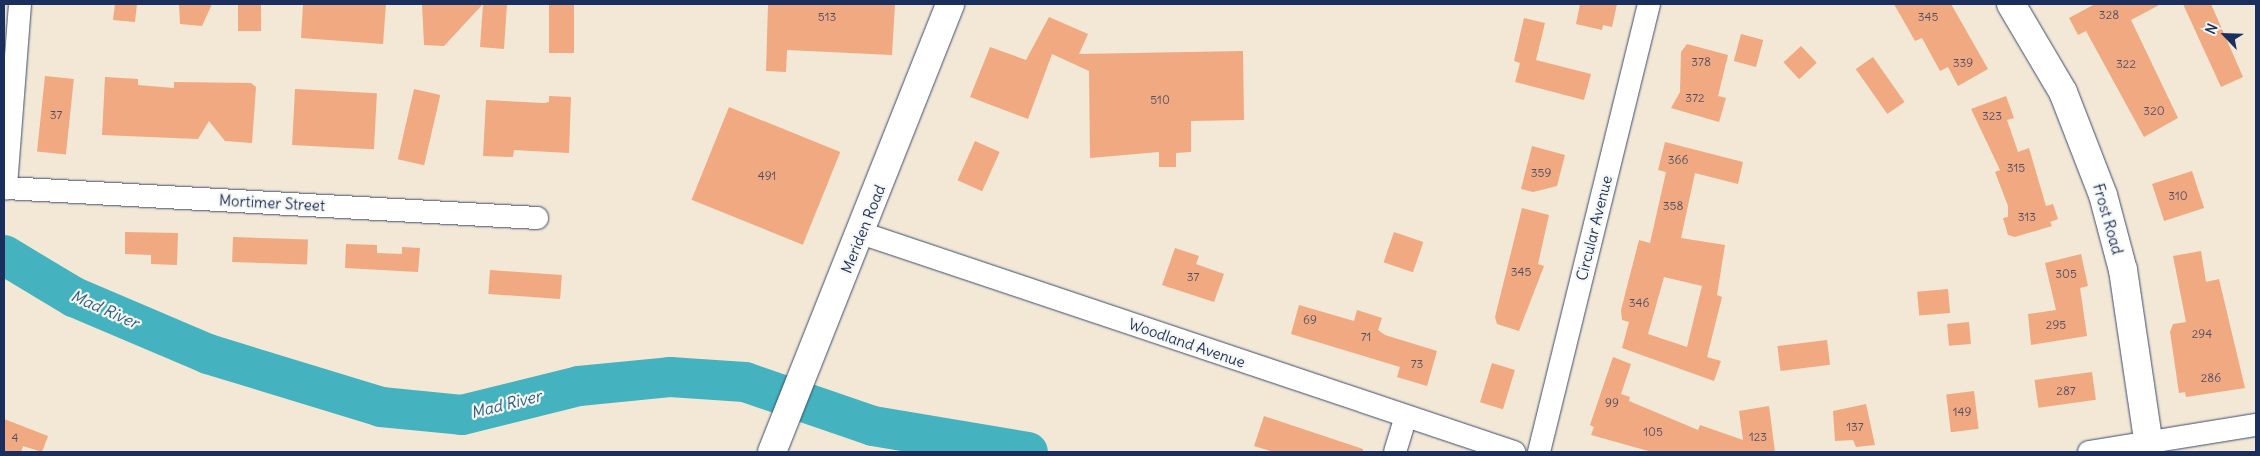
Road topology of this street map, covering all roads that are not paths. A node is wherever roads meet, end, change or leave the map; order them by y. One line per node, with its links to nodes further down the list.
1 (20, 4): 5 (street, Mortimer Street)
2 (950, 4): 6 (main road, Meriden Road)
3 (1649, 4): 13 (street, Circular Avenue)
4 (2014, 4): 9 (main road, Frost Road)
5 (537, 218)
6 (861, 233): 7 (street, Woodland Avenue); 10 (main road, Meriden Road)
7 (1406, 416): 11 (street); 12 (street, Woodland Avenue)
8 (2256, 425): 9 (street)
9 (2150, 447): 14 (street)
10 (772, 452)
11 (1395, 452)
12 (1514, 452)
13 (1539, 452)
14 (2089, 452)

